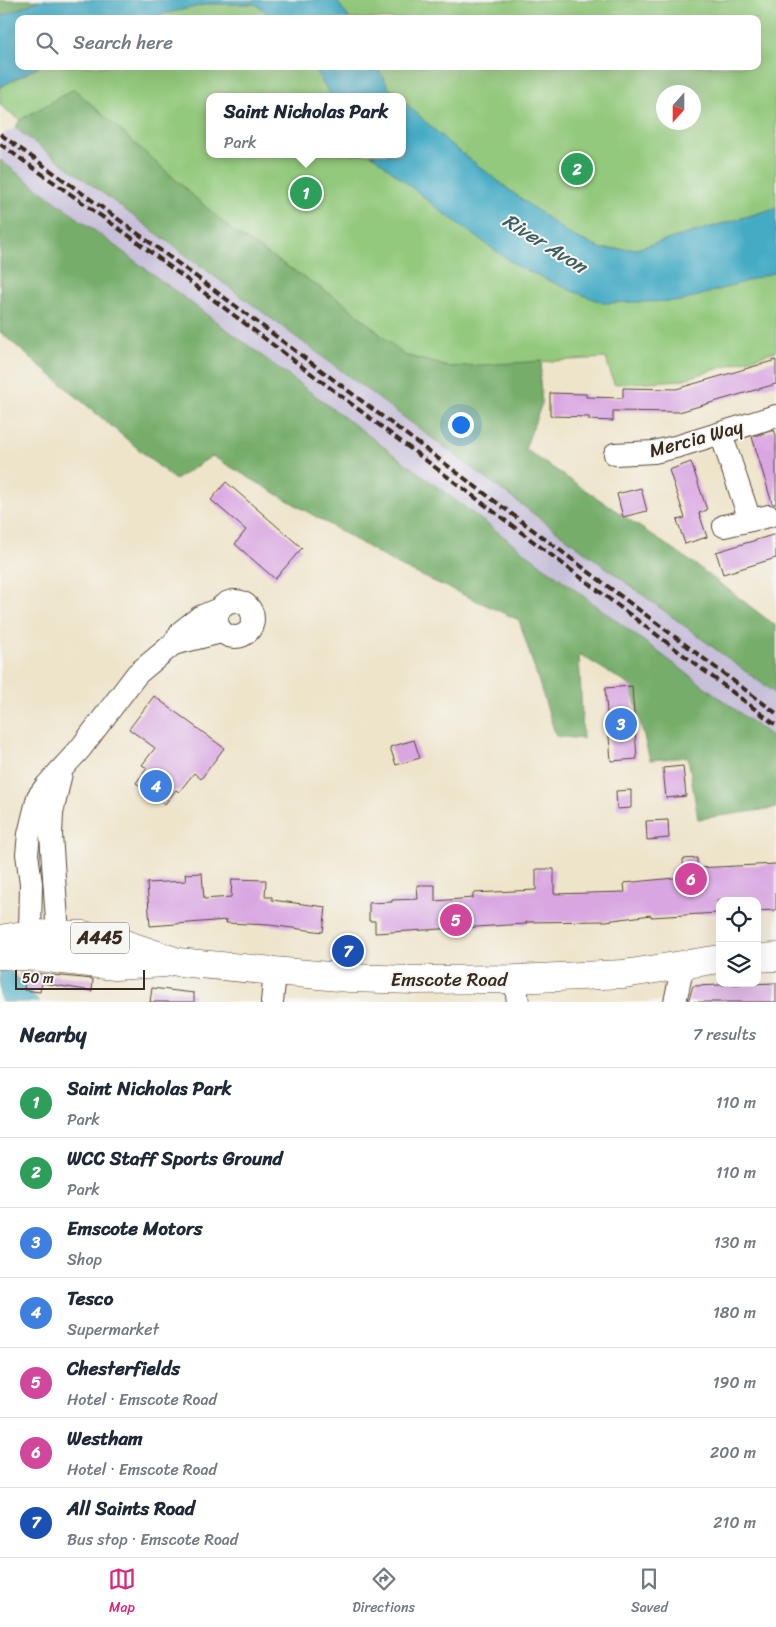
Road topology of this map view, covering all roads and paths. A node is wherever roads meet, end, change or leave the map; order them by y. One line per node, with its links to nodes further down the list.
1 (776, 416): 2 (street, Mercia Way)
2 (721, 434): 3 (street, Mercia Way); 4 (street)
3 (615, 454)
4 (724, 526)
5 (219, 609): 6 (street); 6 (street); 7 (street)
6 (221, 632): 7 (street)
7 (173, 644): 8 (street)
8 (45, 937): 9 (main road, Emscote Road / A445); 13 (main road, Emscote Road / A445); 14 (street)
9 (3, 951): 14 (main road, Emscote Road / A445)
10 (776, 957): 11 (main road)
11 (761, 958)
12 (716, 960): 15 (main road, Emscote Road / A445)
13 (178, 962): 14 (main road, Emscote Road / A445); 16 (main road, Emscote Road / A445)
14 (142, 964)
15 (683, 965): 17 (main road, Emscote Road / A445); 19 (street)
16 (275, 972): 17 (main road, Emscote Road / A445); 18 (street)
17 (517, 991)
18 (272, 1002)
19 (675, 1002)

